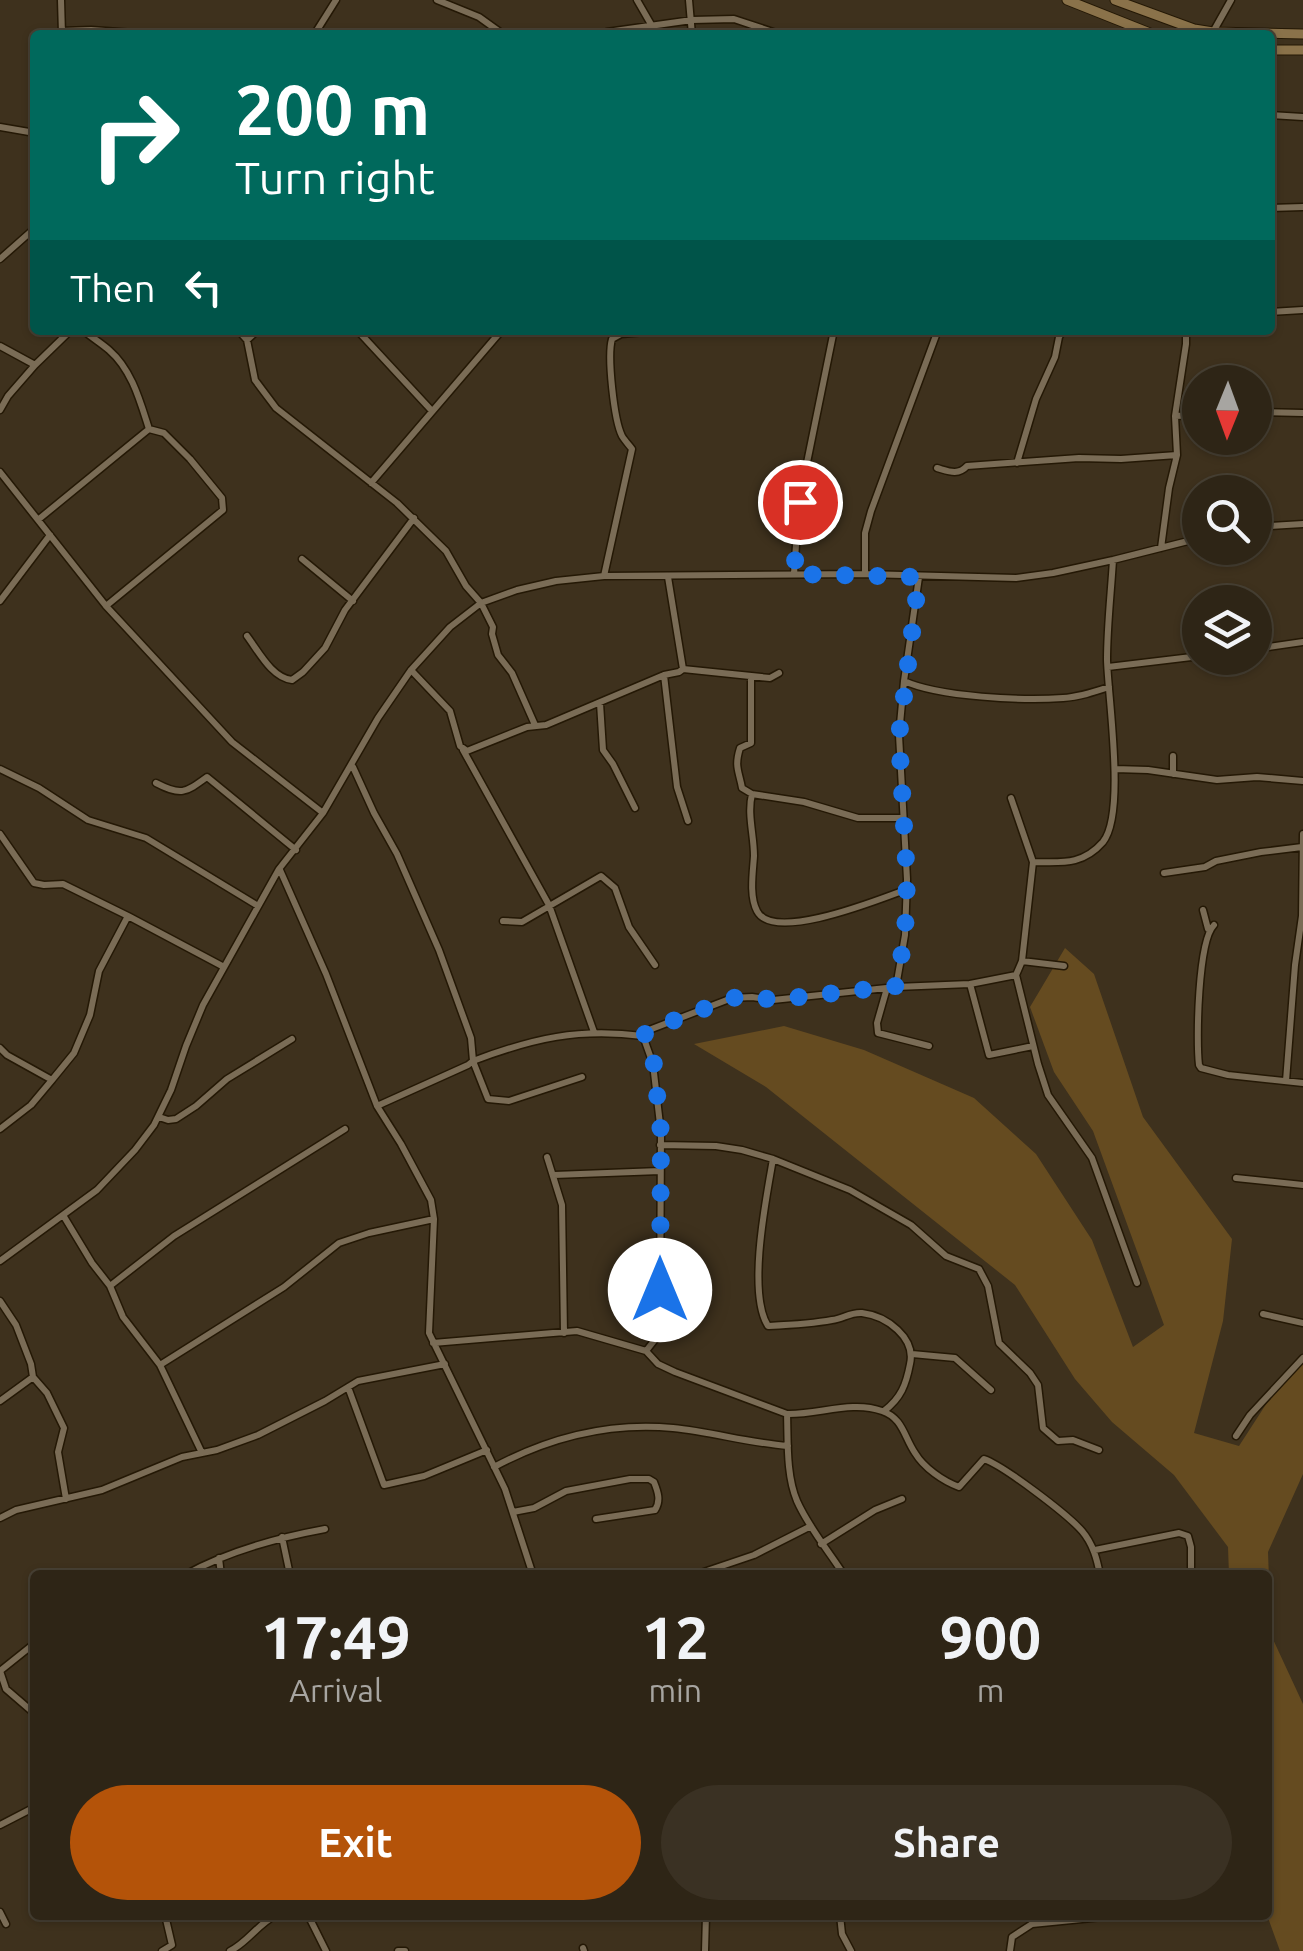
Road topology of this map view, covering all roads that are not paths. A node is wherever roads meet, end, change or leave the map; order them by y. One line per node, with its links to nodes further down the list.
1 (61, 0): 12 (street)
2 (335, 0): 13 (street)
3 (437, 0): 14 (street)
4 (637, 0): 11 (street)
5 (689, 0): 10 (street)
6 (1067, 0): 18 (street)
7 (1115, 0): 9 (street)
8 (1231, 0): 20 (street)
9 (1127, 2): 19 (street)
10 (692, 20): 11 (street); 16 (street); 17 (street)
11 (652, 26): 15 (street)
12 (62, 30)
13 (317, 30)
14 (497, 30)
15 (622, 30)
16 (692, 30)
17 (767, 30)
18 (1142, 30)
19 (1204, 30)
20 (1214, 30)
21 (1275, 33): 22 (street)
22 (1303, 34)
23 (1275, 50): 24 (street)
24 (1303, 50)
25 (1275, 115): 26 (street)
26 (1303, 116)
27 (0, 126): 28 (street)
28 (30, 132)
29 (1303, 207): 30 (street)
30 (1275, 208)
31 (30, 232): 32 (street)
32 (0, 259)
33 (1303, 310): 34 (street)
34 (1275, 312)
35 (66, 335): 50 (street)
36 (90, 335): 57 (street)
37 (242, 335): 48 (street)
38 (252, 335): 48 (street)
39 (362, 335): 47 (street)
40 (369, 335): 47 (street)
41 (498, 335): 52 (street)
42 (620, 335): 74 (street)
43 (833, 335): 72 (street)
44 (936, 335): 73 (street)
45 (1060, 335): 59 (street)
46 (1186, 335): 55 (street)
47 (365, 339): 52 (street)
48 (246, 340): 62 (street)
49 (0, 346): 50 (street)
50 (35, 365): 51 (street)
51 (0, 410)
52 (432, 411): 62 (street)
53 (1272, 412): 54 (street)
54 (1303, 413)
55 (1175, 416): 56 (street); 58 (street)
56 (1182, 416)
57 (149, 429): 64 (street); 80 (street)
58 (1177, 455): 59 (street); 69 (street)
59 (1018, 463): 60 (street)
60 (936, 468)
61 (0, 472): 64 (street)
62 (371, 483): 63 (street)
63 (414, 518): 78 (street); 79 (street)
64 (39, 519): 67 (street)
65 (1303, 524): 66 (street)
66 (1272, 527)
67 (50, 534): 77 (street); 80 (street)
68 (1182, 543): 69 (street)
69 (1161, 548): 71 (street)
70 (302, 559): 78 (street)
71 (1114, 560): 75 (street); 85 (street)
72 (794, 574): 73 (street); 76 (street)
73 (865, 574): 75 (street)
74 (604, 576): 76 (street); 79 (street)
75 (919, 577): 91 (street)
76 (668, 578): 86 (street)
77 (0, 601)
78 (353, 601): 81 (street)
79 (481, 603): 87 (street); 94 (street)
80 (106, 606): 106 (street)
81 (247, 636)
82 (1303, 642): 83 (street)
83 (1272, 647)
84 (1182, 658): 85 (street)
85 (1108, 667): 92 (street)
86 (683, 669): 89 (street); 90 (street)
87 (412, 670): 95 (street); 97 (street)
88 (779, 673): 90 (street)
89 (664, 675): 93 (street); 108 (street)
90 (751, 676): 103 (street)
91 (904, 681): 92 (street); 107 (street)
92 (1109, 687): 99 (street)
93 (600, 703): 94 (street); 105 (street)
94 (535, 725): 95 (street)
95 (463, 750): 118 (street)
96 (1173, 756): 100 (street)
97 (352, 766): 106 (street); 138 (street)
98 (0, 768): 119 (street)
99 (1115, 769): 100 (street); 113 (street)
100 (1173, 774): 101 (street)
101 (1303, 782)
102 (156, 783): 112 (street)
103 (752, 794): 107 (street); 116 (street)
104 (1010, 798): 113 (street)
105 (636, 808)
106 (324, 813): 112 (street)
107 (903, 818): 116 (street)
108 (688, 821)
109 (0, 834): 121 (street)
110 (1303, 834): 111 (street)
111 (1302, 847): 115 (street); 117 (street)
112 (296, 850): 114 (street)
113 (1032, 862): 123 (street)
114 (279, 869): 119 (street); 143 (street)
115 (1164, 873)
116 (905, 890): 129 (street)
117 (1302, 899): 131 (street)
118 (550, 905): 122 (street); 124 (street); 132 (street)
119 (258, 906): 126 (street)
120 (1203, 910): 141 (street)
121 (128, 916): 126 (street); 140 (street)
122 (503, 921)
123 (1022, 961): 125 (street); 127 (street)
124 (654, 965)
125 (1064, 966)
126 (224, 967): 144 (street)
127 (1016, 975): 128 (street); 136 (street)
128 (970, 984): 129 (street); 136 (street)
129 (896, 986): 130 (street)
130 (887, 988): 133 (street); 135 (street)
131 (1299, 989): 141 (street)
132 (594, 1032): 133 (street); 138 (street)
133 (643, 1036): 147 (street)
134 (292, 1039): 144 (street)
135 (929, 1046)
136 (1033, 1046): 157 (street)
137 (0, 1048): 140 (street)
138 (473, 1060): 139 (street); 143 (street)
139 (582, 1077)
140 (52, 1080): 146 (street)
141 (1286, 1081): 142 (street)
142 (1303, 1083)
143 (376, 1106): 155 (street)
144 (159, 1117): 154 (street)
145 (345, 1128): 158 (street)
146 (0, 1129)
147 (660, 1145): 149 (street); 150 (street)
148 (547, 1157): 151 (street)
149 (773, 1160): 165 (street); 179 (street)
150 (660, 1171): 151 (street); 164 (street)
151 (554, 1175): 162 (street)
152 (1236, 1178): 153 (street)
153 (1303, 1184)
154 (63, 1215): 156 (street); 158 (street)
155 (434, 1219): 163 (street); 168 (street)
156 (0, 1261)
157 (1138, 1283)
158 (110, 1286): 168 (street)
159 (0, 1301): 169 (street)
160 (1263, 1314): 161 (street)
161 (1303, 1323)
162 (564, 1333): 163 (street); 164 (street)
163 (432, 1343): 167 (street)
164 (646, 1351): 174 (street)
165 (912, 1354): 171 (street); 173 (street)
166 (1303, 1358): 175 (street)
167 (445, 1364): 170 (street); 178 (street)
168 (160, 1365): 176 (street)
169 (33, 1376): 172 (street); 183 (street)
170 (348, 1387): 178 (street); 180 (street)
171 (992, 1390)
172 (0, 1402)
173 (884, 1411): 174 (street); 192 (street)
174 (787, 1414): 177 (street)
175 (1236, 1436)
176 (194, 1437): 180 (street); 181 (street)
177 (788, 1446): 182 (street); 188 (street)
178 (487, 1450): 182 (street)
179 (1099, 1450)
180 (202, 1453): 181 (street)
181 (182, 1457): 183 (street)
182 (494, 1468): 185 (street)
183 (66, 1499): 186 (street)
184 (902, 1500): 191 (street)
185 (513, 1512): 187 (street); 197 (street)
186 (0, 1518)
187 (596, 1519)
188 (810, 1526): 191 (street); 198 (street)
189 (325, 1529): 190 (street)
190 (282, 1537): 193 (street); 196 (street)
191 (821, 1544): 199 (street)
192 (1094, 1550): 200 (street); 201 (street)
193 (219, 1558): 194 (street); 195 (street)
194 (194, 1570)
195 (220, 1570)
196 (289, 1570)
197 (531, 1570)
198 (710, 1570)
199 (840, 1570)
200 (1099, 1570)
201 (1190, 1570)
202 (30, 1646): 203 (street)
203 (0, 1671): 204 (street)
204 (3, 1691): 205 (street)
205 (30, 1708)
206 (30, 1810): 207 (street)
207 (0, 1825)
208 (0, 1912): 215 (street)
209 (165, 1920): 217 (street)
210 (267, 1920): 216 (street)
211 (310, 1920): 218 (street)
212 (706, 1920): 219 (street)
213 (841, 1920): 220 (street)
214 (1072, 1920): 221 (street)
215 (6, 1924)
216 (230, 1950)
217 (162, 1951)
218 (326, 1951)
219 (705, 1951)
220 (852, 1951)
221 (1010, 1951)

